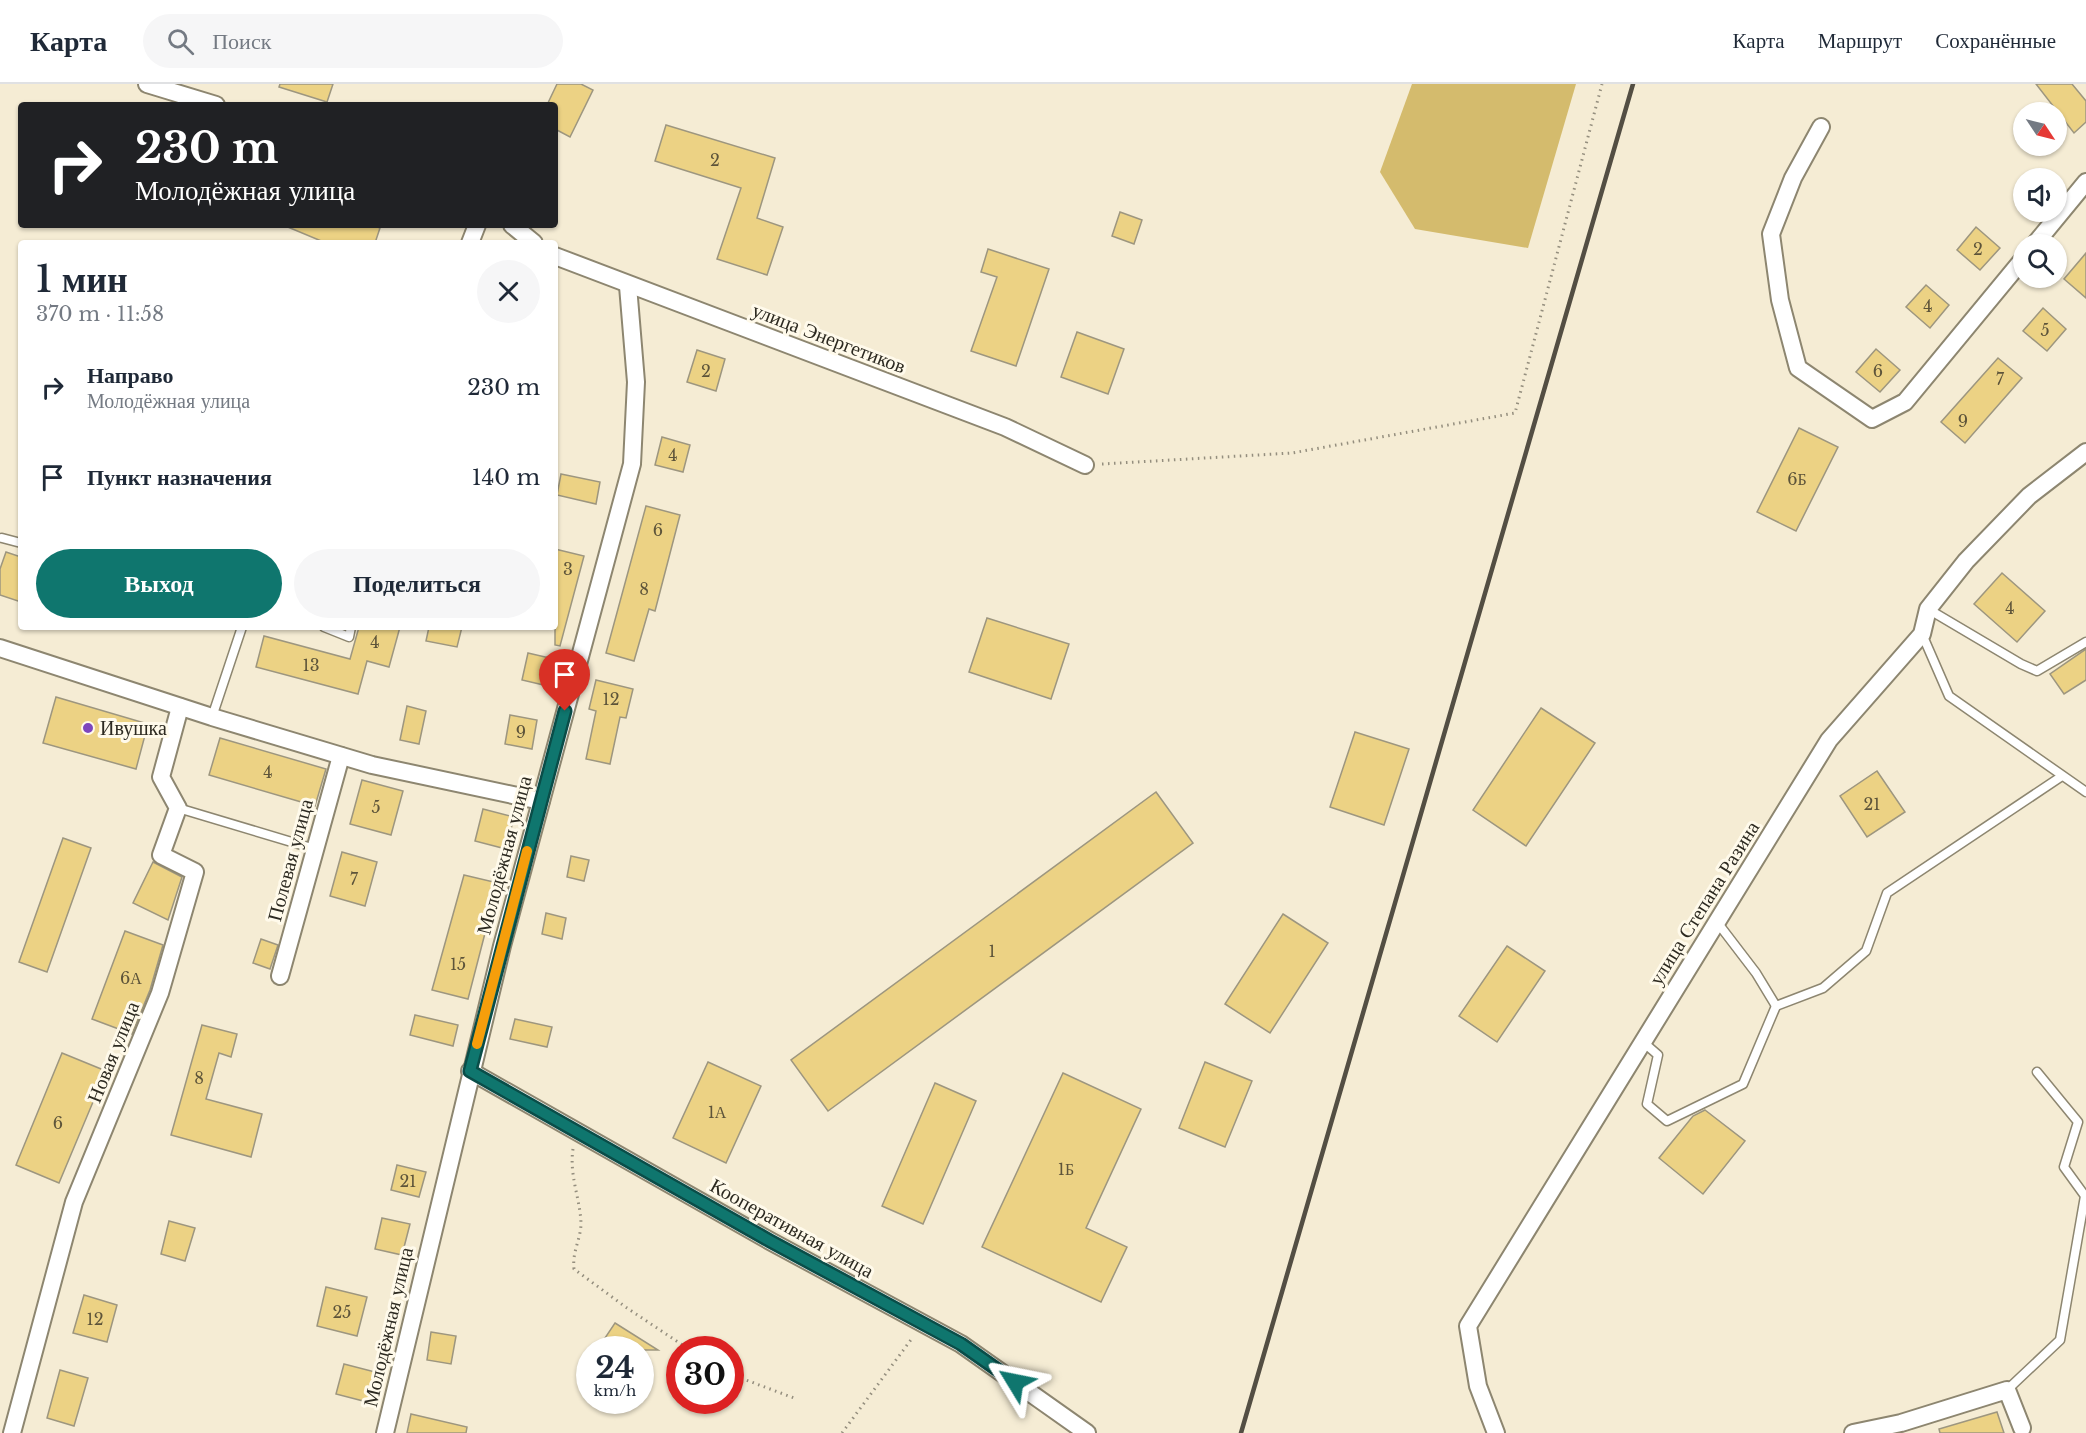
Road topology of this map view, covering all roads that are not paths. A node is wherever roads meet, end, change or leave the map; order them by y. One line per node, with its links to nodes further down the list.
1 (147, 84): 2 (street)
2 (206, 102)
3 (1821, 127): 9 (street)
4 (2086, 182): 6 (street)
5 (516, 228): 7 (street)
6 (2043, 234)
7 (530, 240)
8 (558, 257): 10 (street, улица Энергетиков)
9 (2013, 271)
10 (628, 286): 12 (street, улица Энергетиков); 27 (street, Молодёжная улица)
11 (2086, 452): 15 (street, улица Степана Разина)
12 (1085, 465)
13 (2, 538): 14 (lane)
14 (18, 542)
15 (1928, 609): 19 (street, улица Степана Разина); 20 (lane)
16 (241, 630): 23 (lane)
17 (332, 630): 18 (lane)
18 (350, 630)
19 (1922, 633): 25 (lane); 30 (street, улица Степана Разина)
20 (2086, 642)
21 (0, 648): 22 (street)
22 (180, 707): 23 (street); 28 (street)
23 (212, 717): 24 (street)
24 (340, 756): 27 (street); 29 (street, Полевая улица)
25 (2062, 776): 26 (lane); 32 (lane)
26 (2086, 792)
27 (541, 801): 34 (street, Молодёжная улица)
28 (178, 808): 29 (lane); 38 (street, Новая улица)
29 (315, 849): 31 (street, Полевая улица)
30 (1716, 922): 32 (lane); 33 (street, улица Степана Разина)
31 (280, 976)
32 (1776, 1006): 33 (lane)
33 (1642, 1041): 41 (street, улица Степана Разина)
34 (470, 1071): 39 (street, Молодёжная улица); 40 (street, Кооперативная улица)
35 (2037, 1072): 36 (lane)
36 (2007, 1390): 37 (street); 42 (street)
37 (2022, 1428)
38 (12, 1433)
39 (385, 1433)
40 (1087, 1433)
41 (1496, 1433)
42 (1853, 1433)

